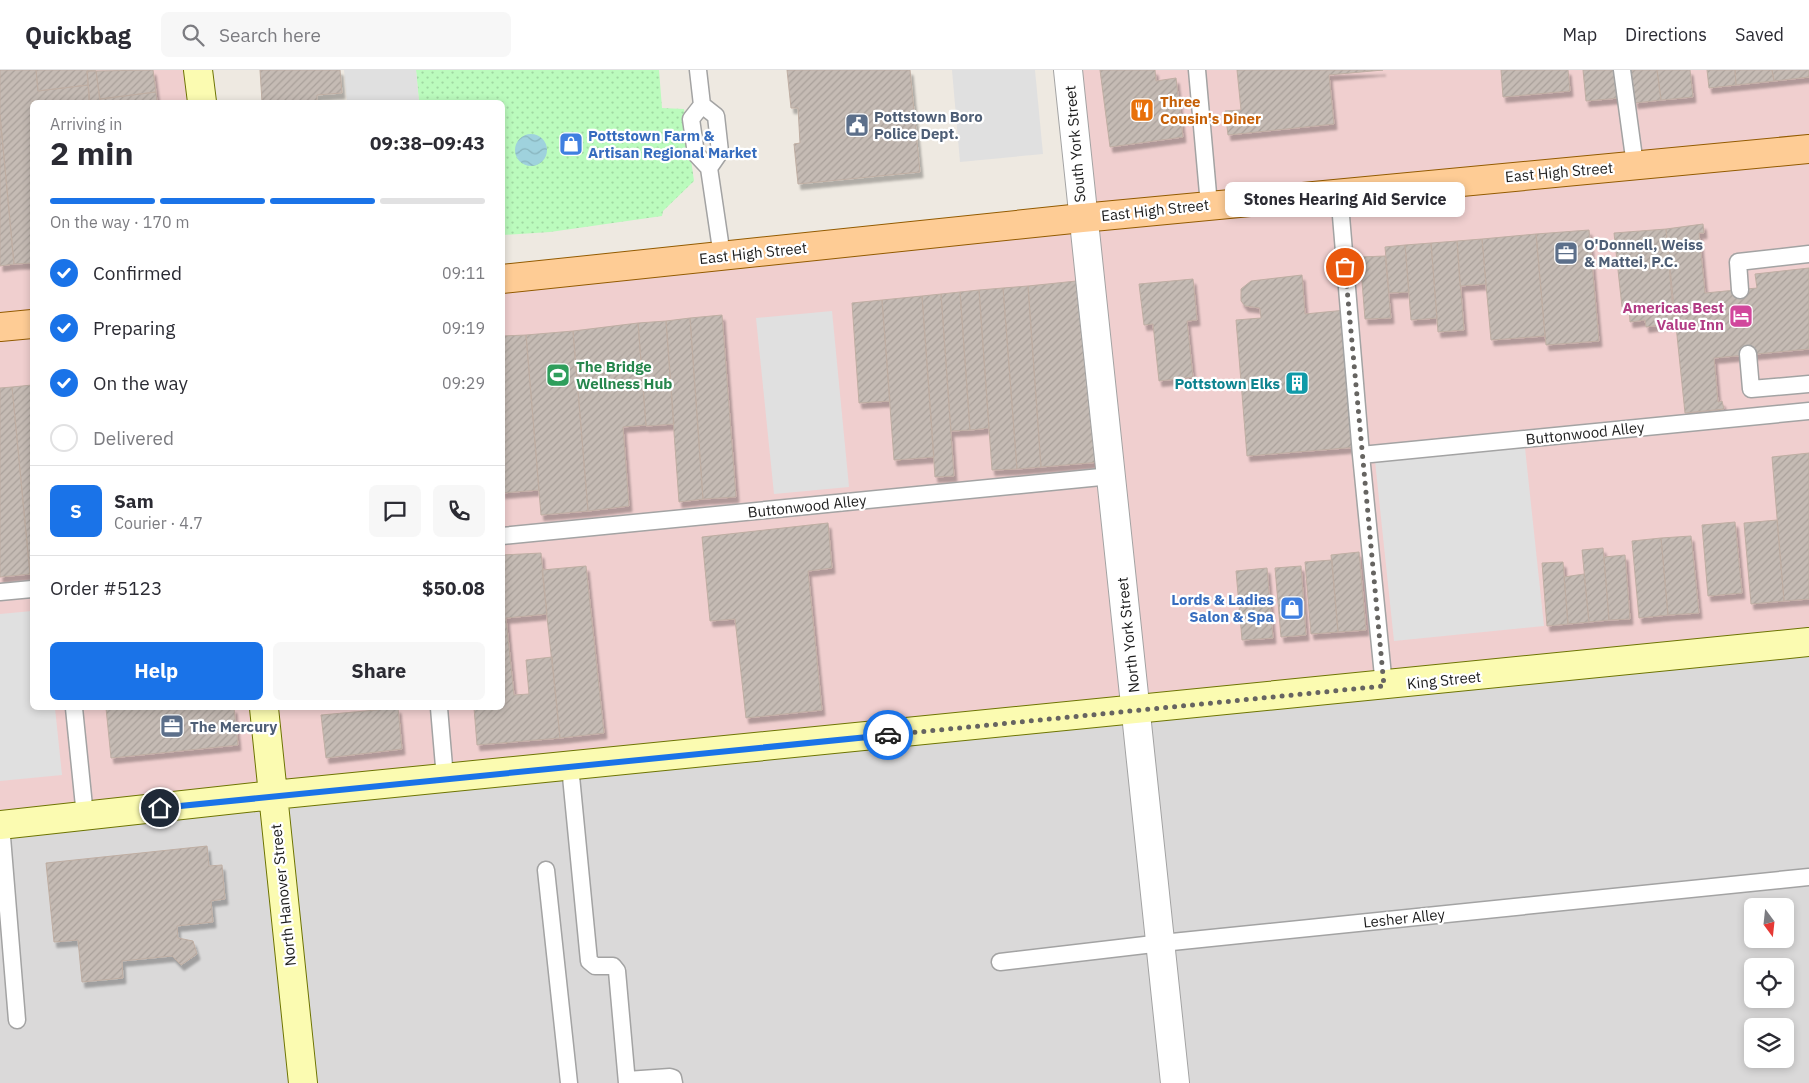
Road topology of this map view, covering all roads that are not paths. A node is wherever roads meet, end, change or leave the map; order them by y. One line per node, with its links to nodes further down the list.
1 (198, 70): 6 (main road)
2 (698, 70): 7 (lane)
3 (1068, 70): 13 (street, South York Street)
4 (1197, 70): 12 (lane)
5 (1622, 70): 9 (lane)
6 (202, 100)
7 (702, 105): 10 (lane); 10 (lane)
8 (1809, 149): 9 (main road, East High Street)
9 (1635, 164): 11 (main road, East High Street)
10 (708, 168): 15 (lane)
11 (1339, 192): 12 (main road, East High Street); 23 (lane)
12 (1209, 205): 13 (main road, East High Street)
13 (1082, 218): 15 (main road, East High Street); 24 (street, North York Street)
14 (1809, 254): 17 (lane)
15 (722, 256): 16 (main road, East High Street)
16 (505, 279)
17 (1740, 290)
18 (30, 324): 19 (main road)
19 (0, 327)
20 (1748, 354): 21 (lane)
21 (1809, 384)
22 (1809, 411): 23 (lane, Buttonwood Alley)
23 (1361, 455): 29 (lane)
24 (1111, 476): 25 (lane, Buttonwood Alley); 33 (street, North York Street)
25 (505, 536)
26 (30, 589): 27 (lane)
27 (0, 592)
28 (1809, 642): 29 (main road, King Street)
29 (1384, 686): 33 (main road, King Street)
30 (74, 710): 37 (lane)
31 (264, 710): 36 (main road, North Hanover Street)
32 (439, 710): 35 (lane)
33 (1136, 710): 34 (main road, King Street); 41 (street, North York Street)
34 (570, 766): 35 (main road, King Street); 44 (lane)
35 (445, 778): 36 (main road, King Street)
36 (273, 795): 37 (main road, King Street); 45 (main road, North Hanover Street)
37 (85, 816): 38 (main road, King Street)
38 (0, 825): 43 (lane)
39 (546, 870): 46 (lane)
40 (1809, 877): 41 (lane, Lesher Alley)
41 (1162, 943): 42 (lane, Lesher Alley); 48 (street, North York Street)
42 (1000, 962)
43 (17, 1020)
44 (627, 1081): 47 (lane)
45 (303, 1083)
46 (569, 1083)
47 (674, 1083)
48 (1175, 1083)

